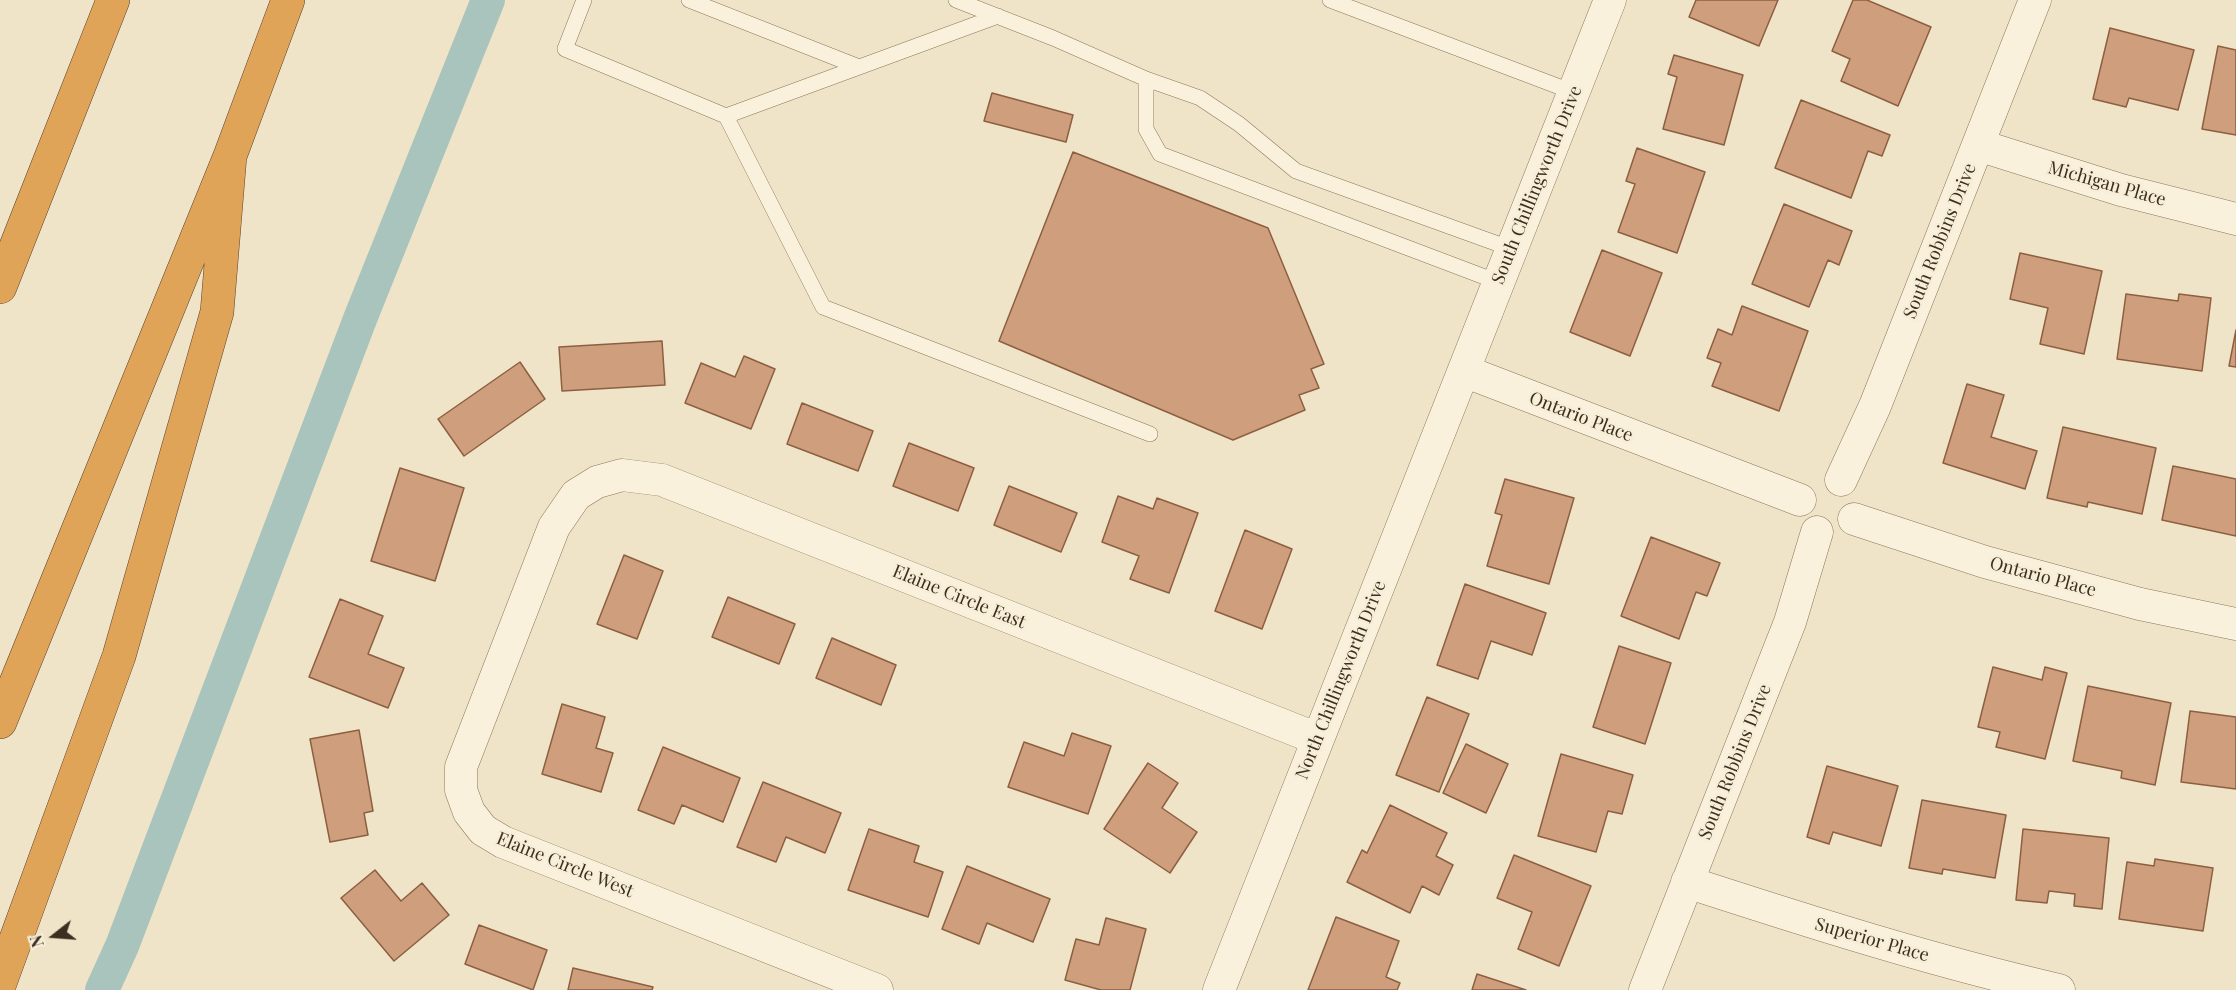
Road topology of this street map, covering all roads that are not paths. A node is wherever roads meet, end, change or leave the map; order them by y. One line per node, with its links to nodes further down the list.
1 (113, 0): 19 (highway)
2 (288, 0): 15 (highway)
3 (584, 0): 13 (lane)
4 (689, 0): 10 (lane)
5 (956, 0): 9 (lane)
6 (1330, 0): 12 (lane)
7 (1610, 0): 12 (street, South Chillingworth Drive)
8 (2035, 0): 14 (street, South Robbins Drive)
9 (998, 16): 10 (lane); 11 (lane)
10 (859, 67): 13 (lane)
11 (1146, 78): 17 (lane); 18 (lane)
12 (1573, 92): 17 (street, South Chillingworth Drive)
13 (726, 116): 21 (lane)
14 (1978, 145): 16 (street, Michigan Place); 22 (street, South Robbins Drive)
15 (230, 156): 28 (highway); 31 (highway)
16 (2236, 219)
17 (1512, 249): 18 (street, South Chillingworth Drive)
18 (1498, 282): 20 (street, South Chillingworth Drive)
19 (0, 288)
20 (1464, 371): 24 (street, Ontario Place); 29 (street, North Chillingworth Drive)
21 (1150, 435)
22 (1841, 480): 24 (street); 25 (street)
23 (597, 482): 29 (street, Elaine Circle East); 32 (street, Elaine Circle West)
24 (1800, 500): 26 (street)
25 (1854, 519): 26 (street); 27 (street, Ontario Place)
26 (1817, 532): 30 (street, South Robbins Drive)
27 (2236, 624)
28 (0, 722)
29 (1318, 739): 33 (street, North Chillingworth Drive)
30 (1688, 882): 34 (street, South Robbins Drive); 35 (street, Superior Place)
31 (0, 983)
32 (877, 990)
33 (1219, 990)
34 (1645, 990)
35 (2059, 990)

